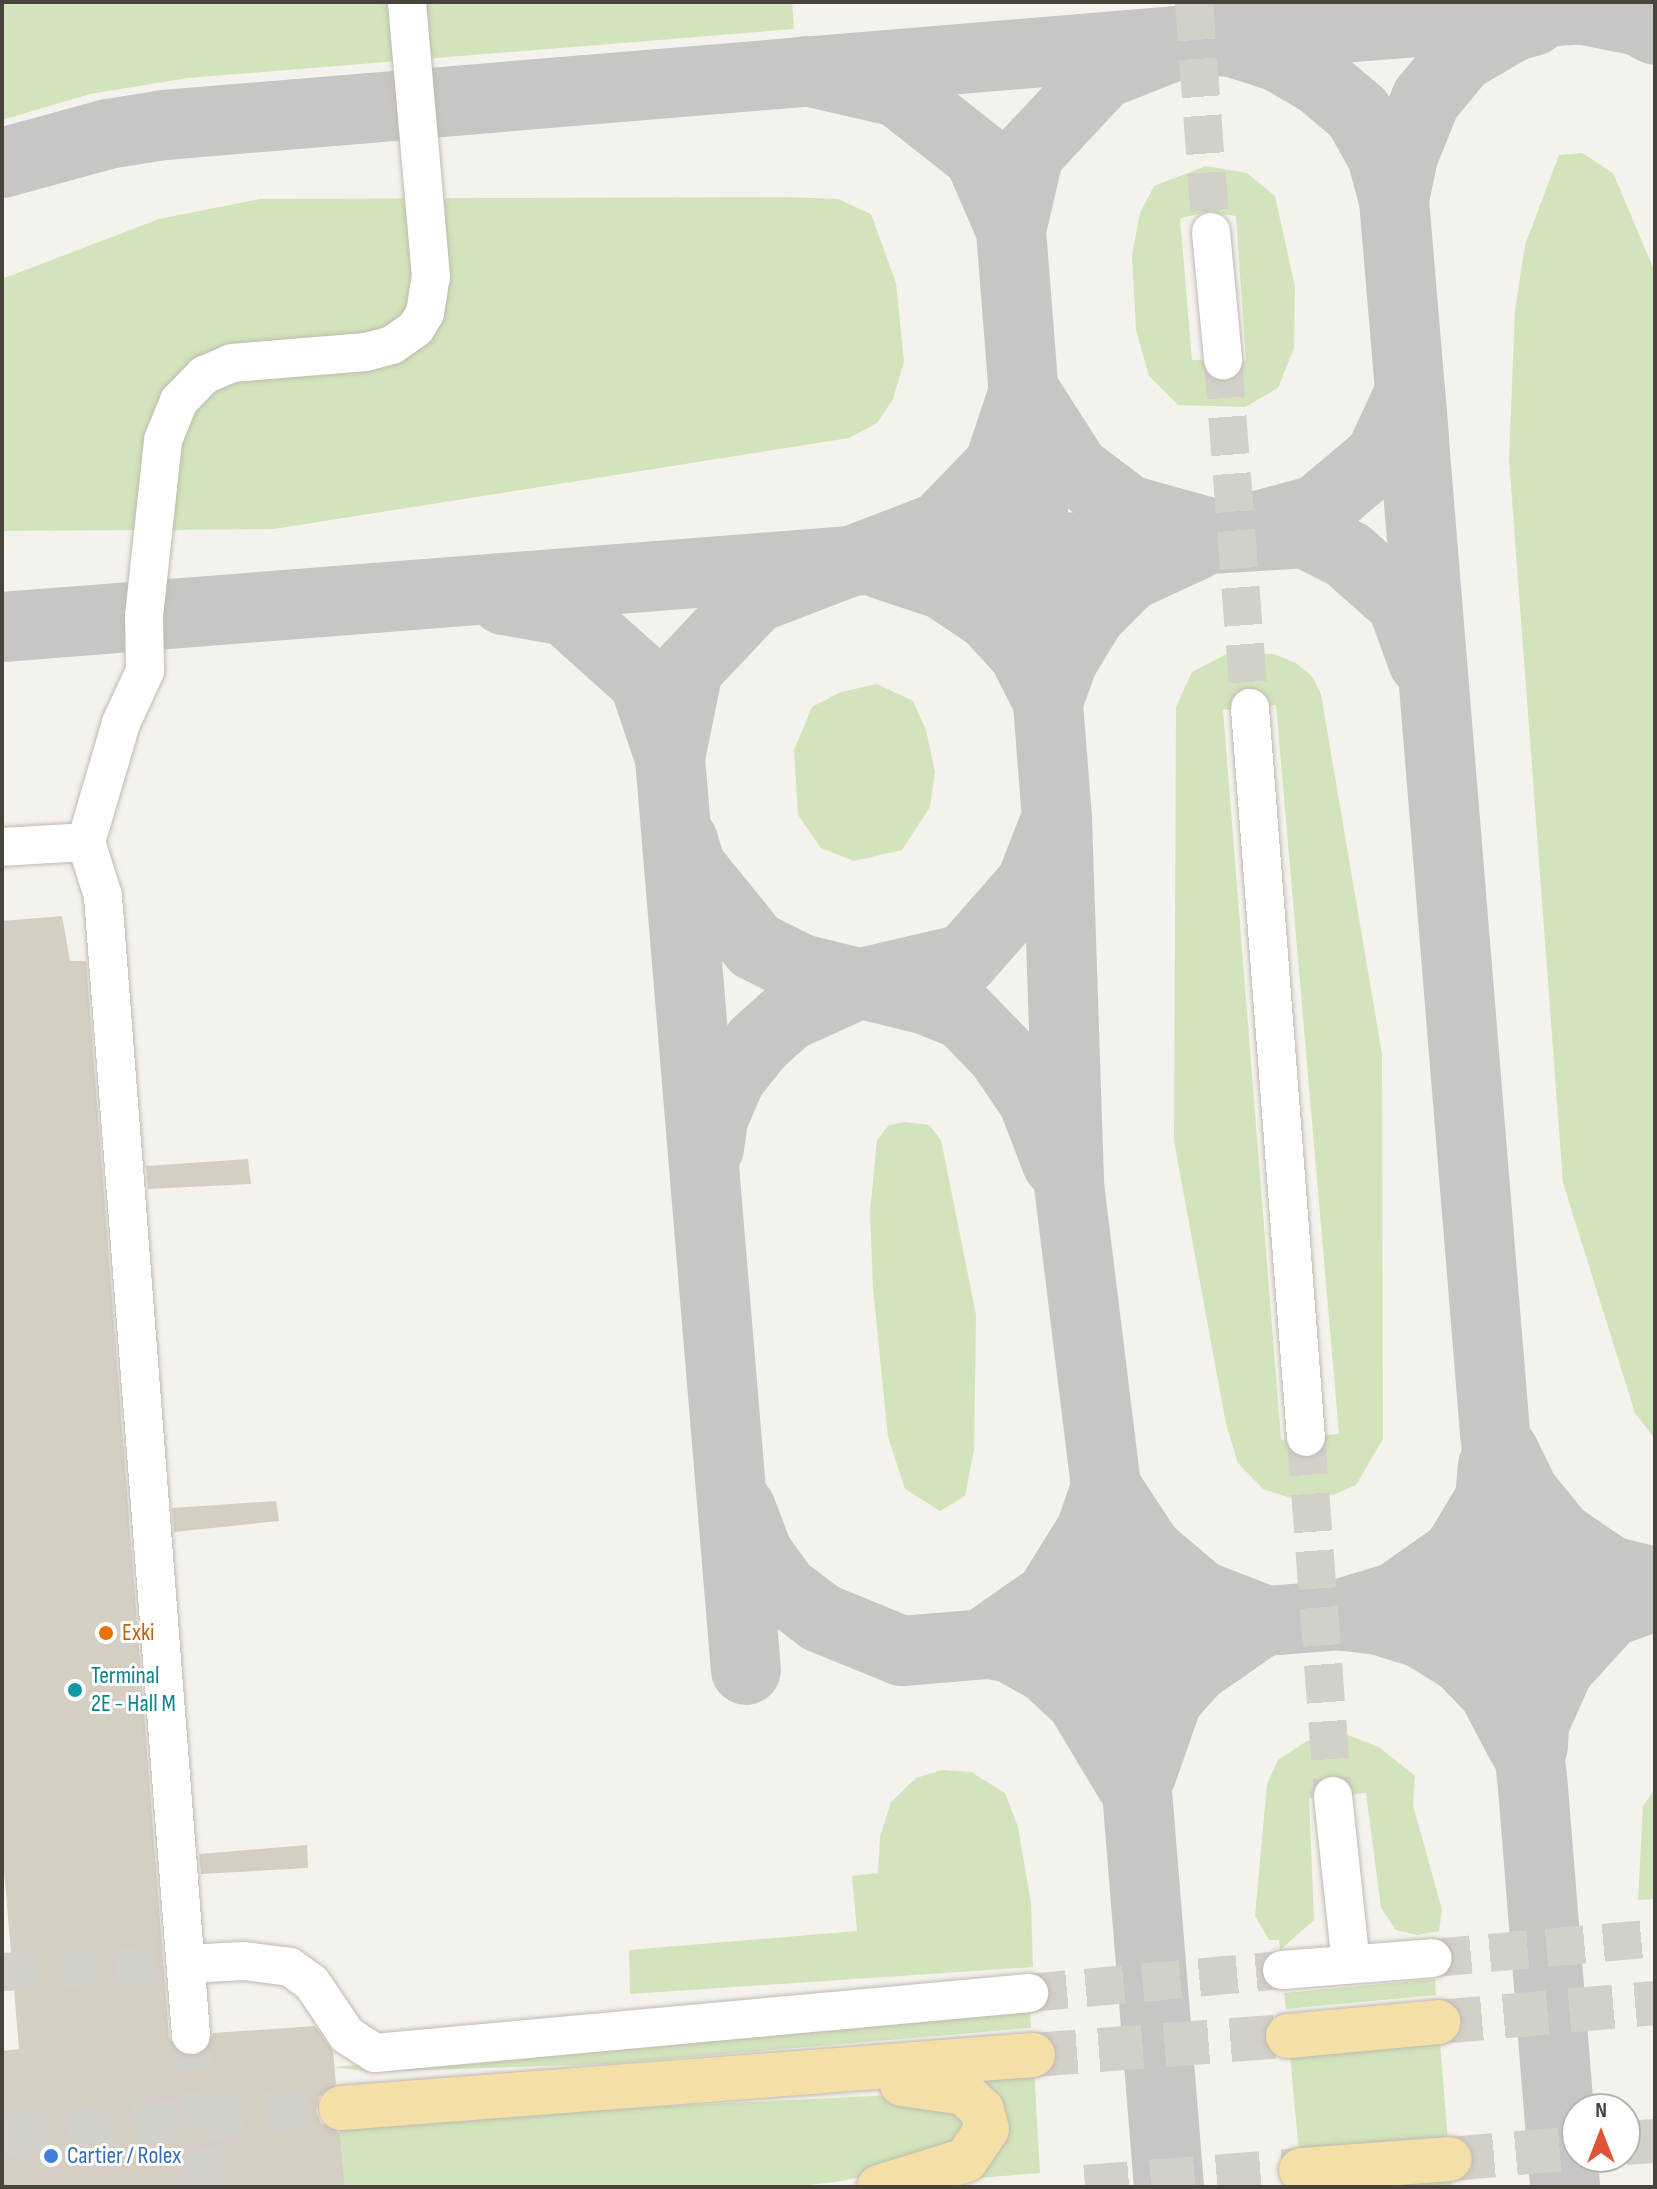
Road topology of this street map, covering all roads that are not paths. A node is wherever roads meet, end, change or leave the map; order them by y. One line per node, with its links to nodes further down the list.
1 (407, 2): 5 (lane)
2 (1211, 232): 3 (lane)
3 (1223, 360)
4 (1250, 708): 7 (lane)
5 (86, 842): 6 (lane); 10 (lane)
6 (2, 847)
7 (1306, 1437)
8 (1333, 1796): 11 (lane)
9 (1433, 1958): 11 (lane)
10 (186, 1964): 13 (lane); 15 (lane)
11 (1351, 1964): 12 (lane)
12 (1282, 1970)
13 (1029, 1993)
14 (1438, 2022): 16 (main road)
15 (191, 2035)
16 (1288, 2036)
17 (1033, 2055): 18 (main road)
18 (738, 2078): 19 (main road); 22 (main road)
19 (341, 2108)
20 (1450, 2159): 21 (main road)
21 (1301, 2170)
22 (879, 2187)

